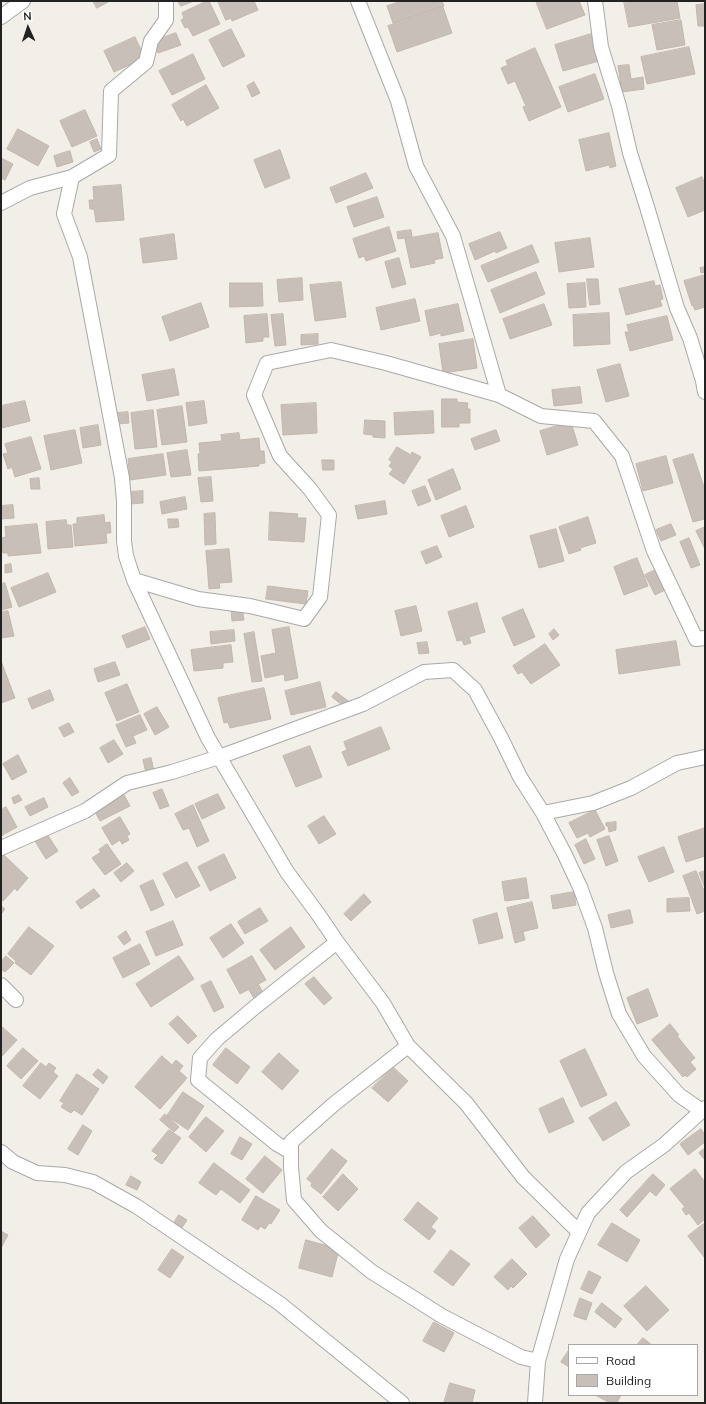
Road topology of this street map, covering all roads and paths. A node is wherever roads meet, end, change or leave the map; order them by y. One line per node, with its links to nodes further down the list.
1 (23, 1): 5 (street)
2 (166, 1): 6 (street)
3 (358, 1): 9 (street)
4 (595, 1): 8 (street)
5 (1, 17)
6 (72, 177): 7 (street); 10 (street)
7 (1, 203)
8 (705, 392)
9 (499, 395): 10 (street); 11 (street)
10 (134, 580): 12 (street)
11 (705, 638)
12 (219, 757): 14 (street); 15 (street); 16 (street)
13 (705, 757): 14 (street)
14 (543, 813): 20 (street)
15 (1, 848)
16 (337, 942): 19 (street); 22 (street)
17 (1, 985): 18 (street)
18 (16, 1000)
19 (408, 1046): 22 (street); 23 (street)
20 (703, 1109): 23 (street)
21 (1, 1152): 25 (street)
22 (291, 1152): 24 (street)
23 (579, 1232): 24 (street)
24 (538, 1361): 26 (street)
25 (402, 1403)
26 (535, 1403)

